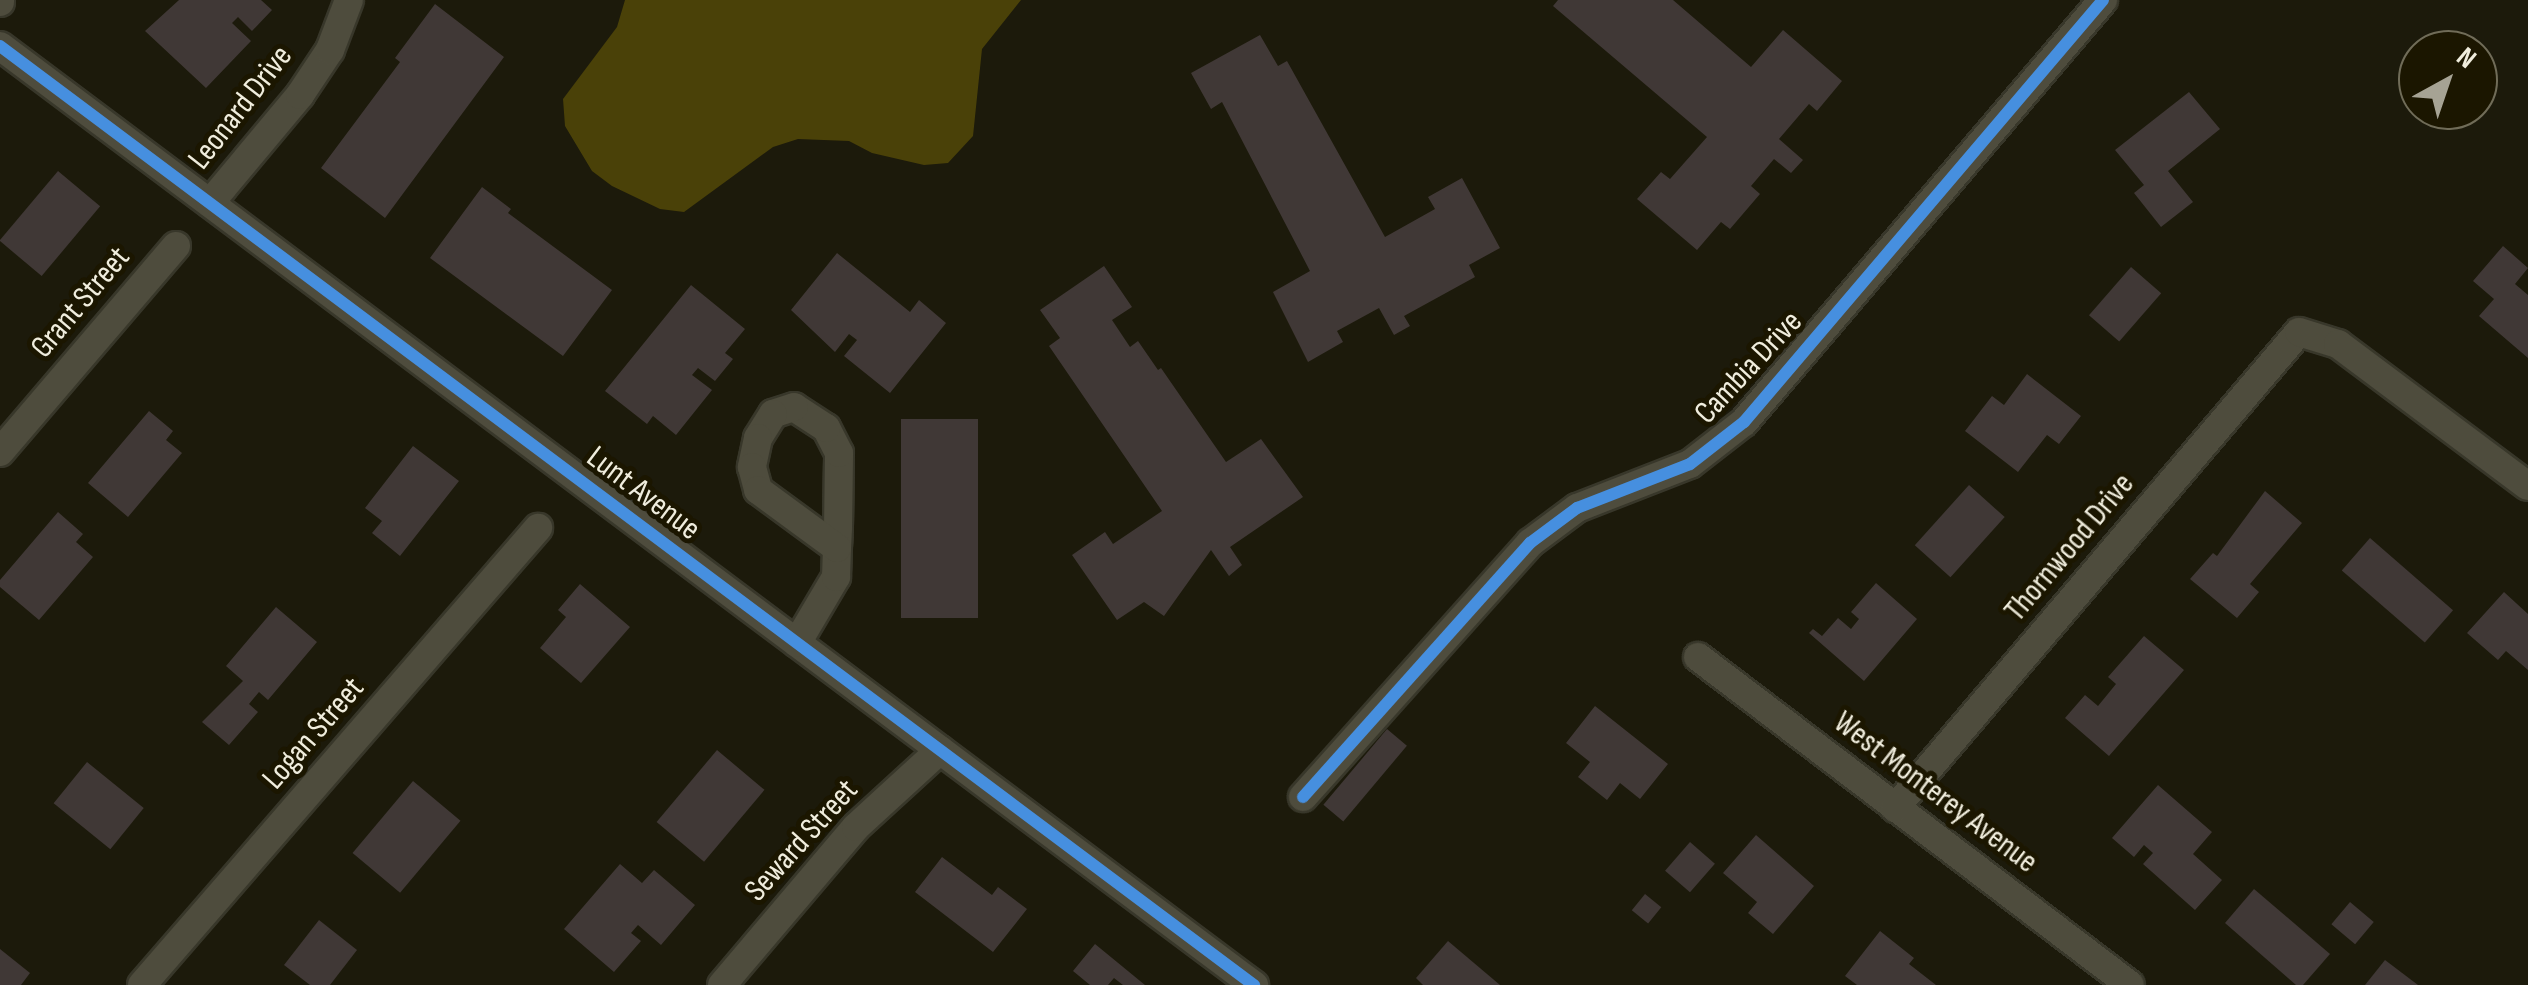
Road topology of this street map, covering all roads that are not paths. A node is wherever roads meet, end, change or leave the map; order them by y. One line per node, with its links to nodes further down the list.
1 (349, 0): 4 (street, Leonard Drive)
2 (2104, 0): 13 (street, Cambia Drive)
3 (0, 46): 4 (street, Lunt Avenue)
4 (210, 203): 10 (street, Lunt Avenue)
5 (176, 246): 6 (street, Grant Street)
6 (0, 452)
7 (2528, 486): 14 (street, Thornwood Drive)
8 (538, 528): 15 (street, Logan Street)
9 (837, 548): 9 (street); 10 (street)
10 (797, 644): 12 (street, Lunt Avenue)
11 (1698, 656): 14 (street, West Monterey Avenue)
12 (940, 750): 16 (street, Seward Street); 17 (street, Lunt Avenue)
13 (1304, 798)
14 (1895, 808): 18 (street, West Monterey Avenue)
15 (142, 985)
16 (722, 985)
17 (1254, 985)
18 (2130, 985)

